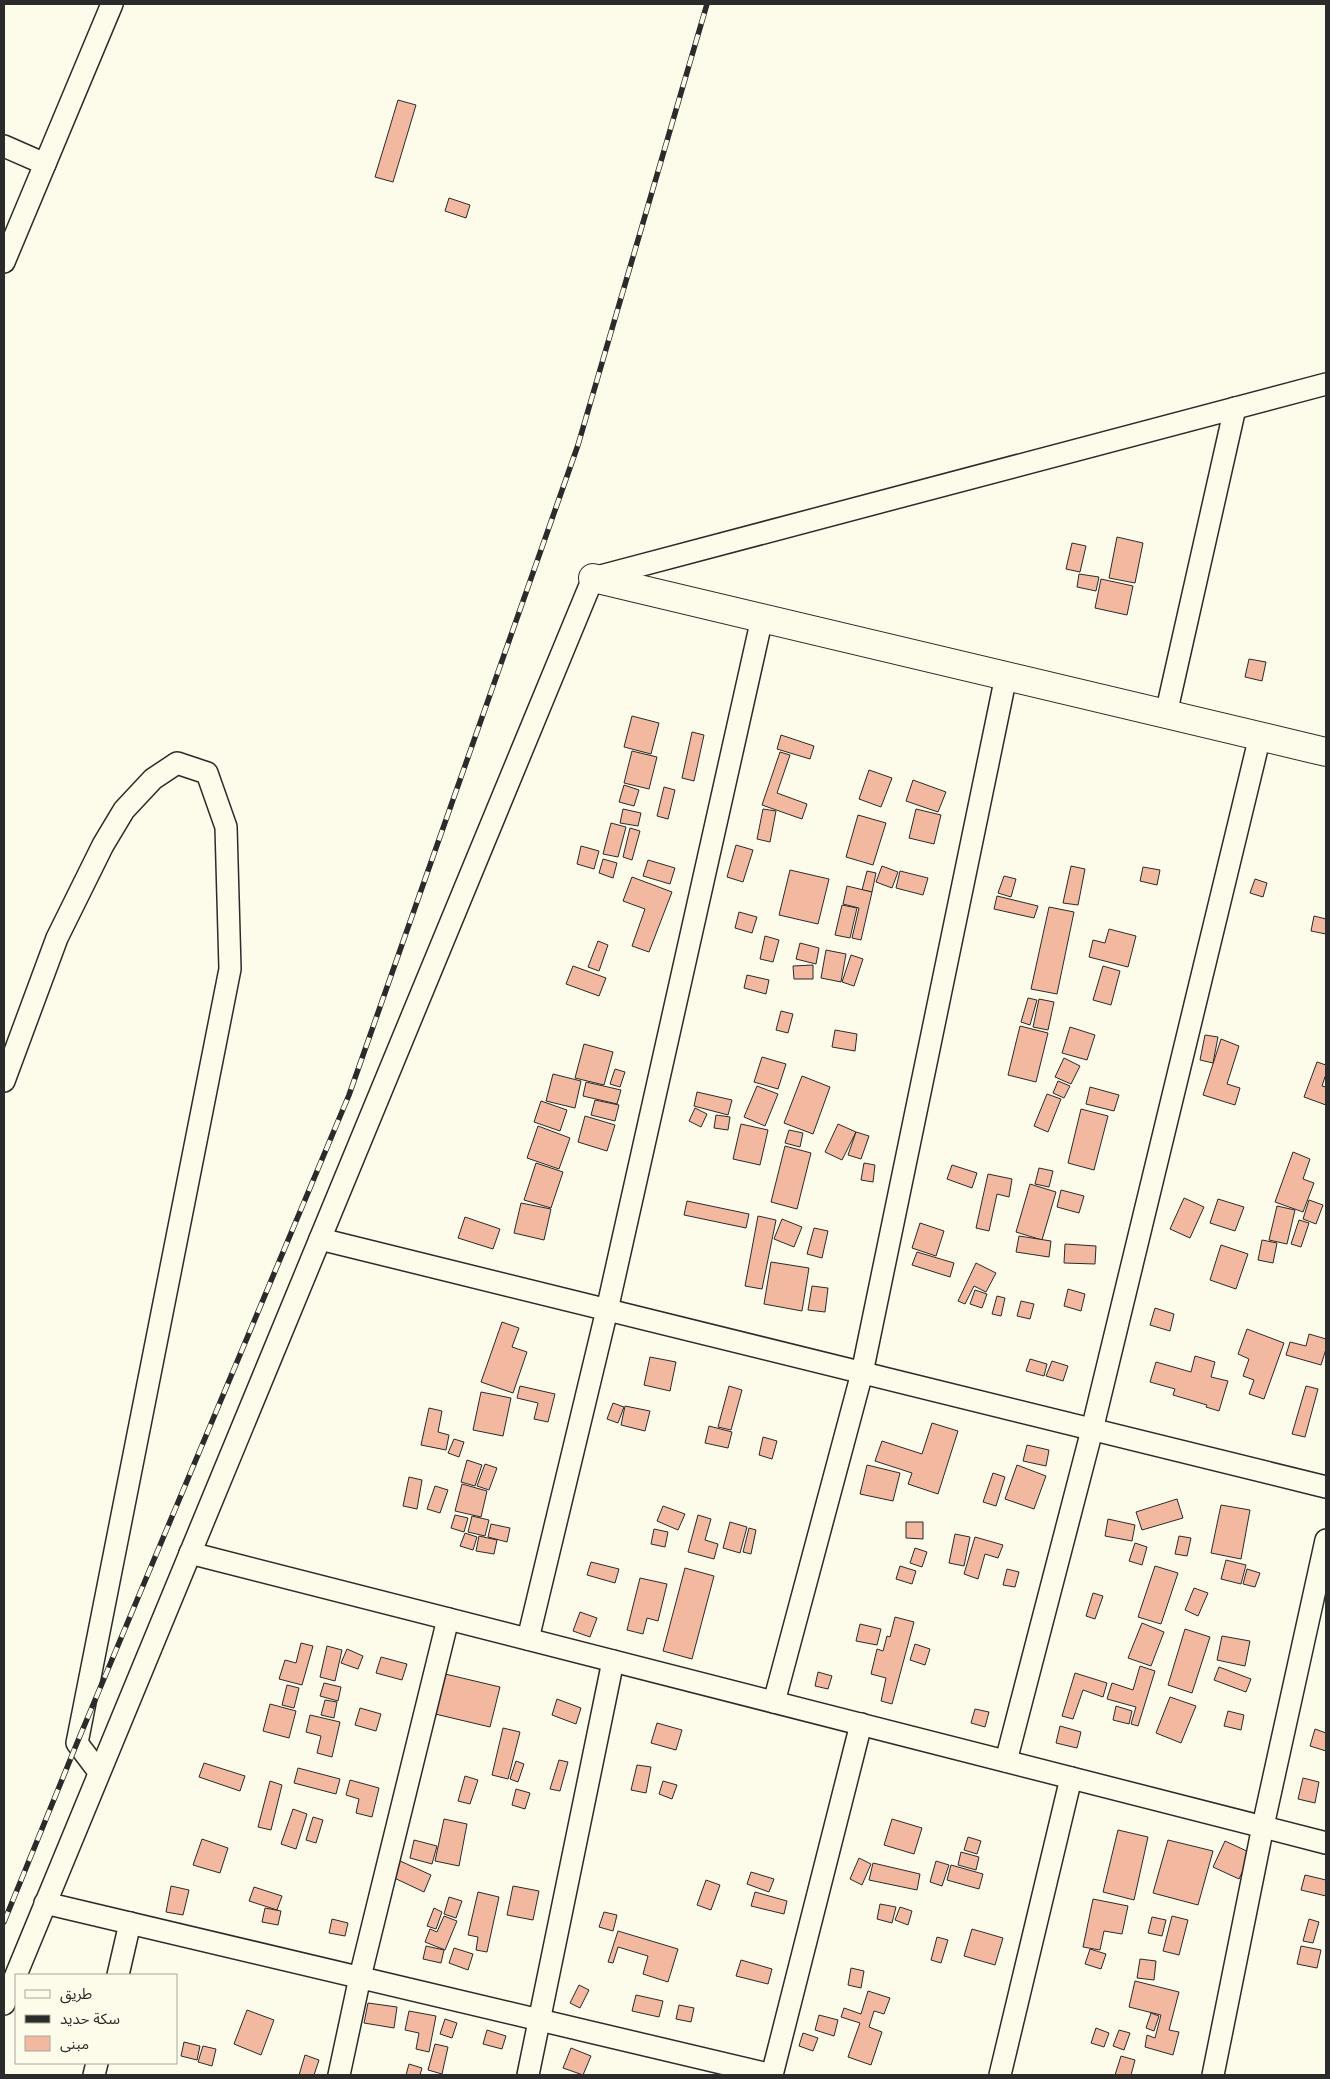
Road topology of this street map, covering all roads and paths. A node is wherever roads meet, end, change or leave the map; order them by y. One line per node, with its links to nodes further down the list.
1 (112, 4): 3 (street)
2 (4, 146): 3 (street)
3 (45, 164): 4 (street)
4 (4, 262)
5 (1326, 384): 6 (street)
6 (1235, 408): 7 (street); 10 (street)
7 (593, 578): 8 (street); 14 (street)
8 (762, 618): 9 (street); 15 (street)
9 (1006, 676): 10 (street); 16 (street)
10 (1166, 714): 11 (street)
11 (1260, 736): 12 (street); 17 (street)
12 (1326, 752)
13 (4, 1081): 27 (street)
14 (320, 1239): 15 (street); 20 (street)
15 (608, 1310): 16 (street); 22 (street)
16 (862, 1373): 17 (street); 24 (street)
17 (1092, 1430): 18 (street); 26 (street)
18 (1326, 1488)
19 (1326, 1540): 29 (street)
20 (190, 1554): 21 (street); 27 (street)
21 (448, 1619): 22 (street); 36 (street)
22 (528, 1639): 23 (street)
23 (613, 1661): 24 (street); 38 (street)
24 (774, 1702): 25 (street)
25 (861, 1724): 26 (street); 41 (street)
26 (1006, 1761): 28 (street)
27 (99, 1772): 31 (street)
28 (1071, 1778): 29 (street); 42 (street)
29 (1263, 1826): 30 (street); 43 (street)
30 (1326, 1842)
31 (45, 1903): 32 (street); 33 (street)
32 (130, 1923): 34 (street); 36 (street)
33 (16, 1974)
34 (118, 1974)
35 (15, 1977): 37 (street)
36 (360, 1977): 38 (street); 39 (street)
37 (4, 2004)
38 (540, 2020): 40 (street); 41 (street)
39 (339, 2075)
40 (528, 2075)
41 (772, 2075)
42 (1000, 2075)
43 (1213, 2075)

